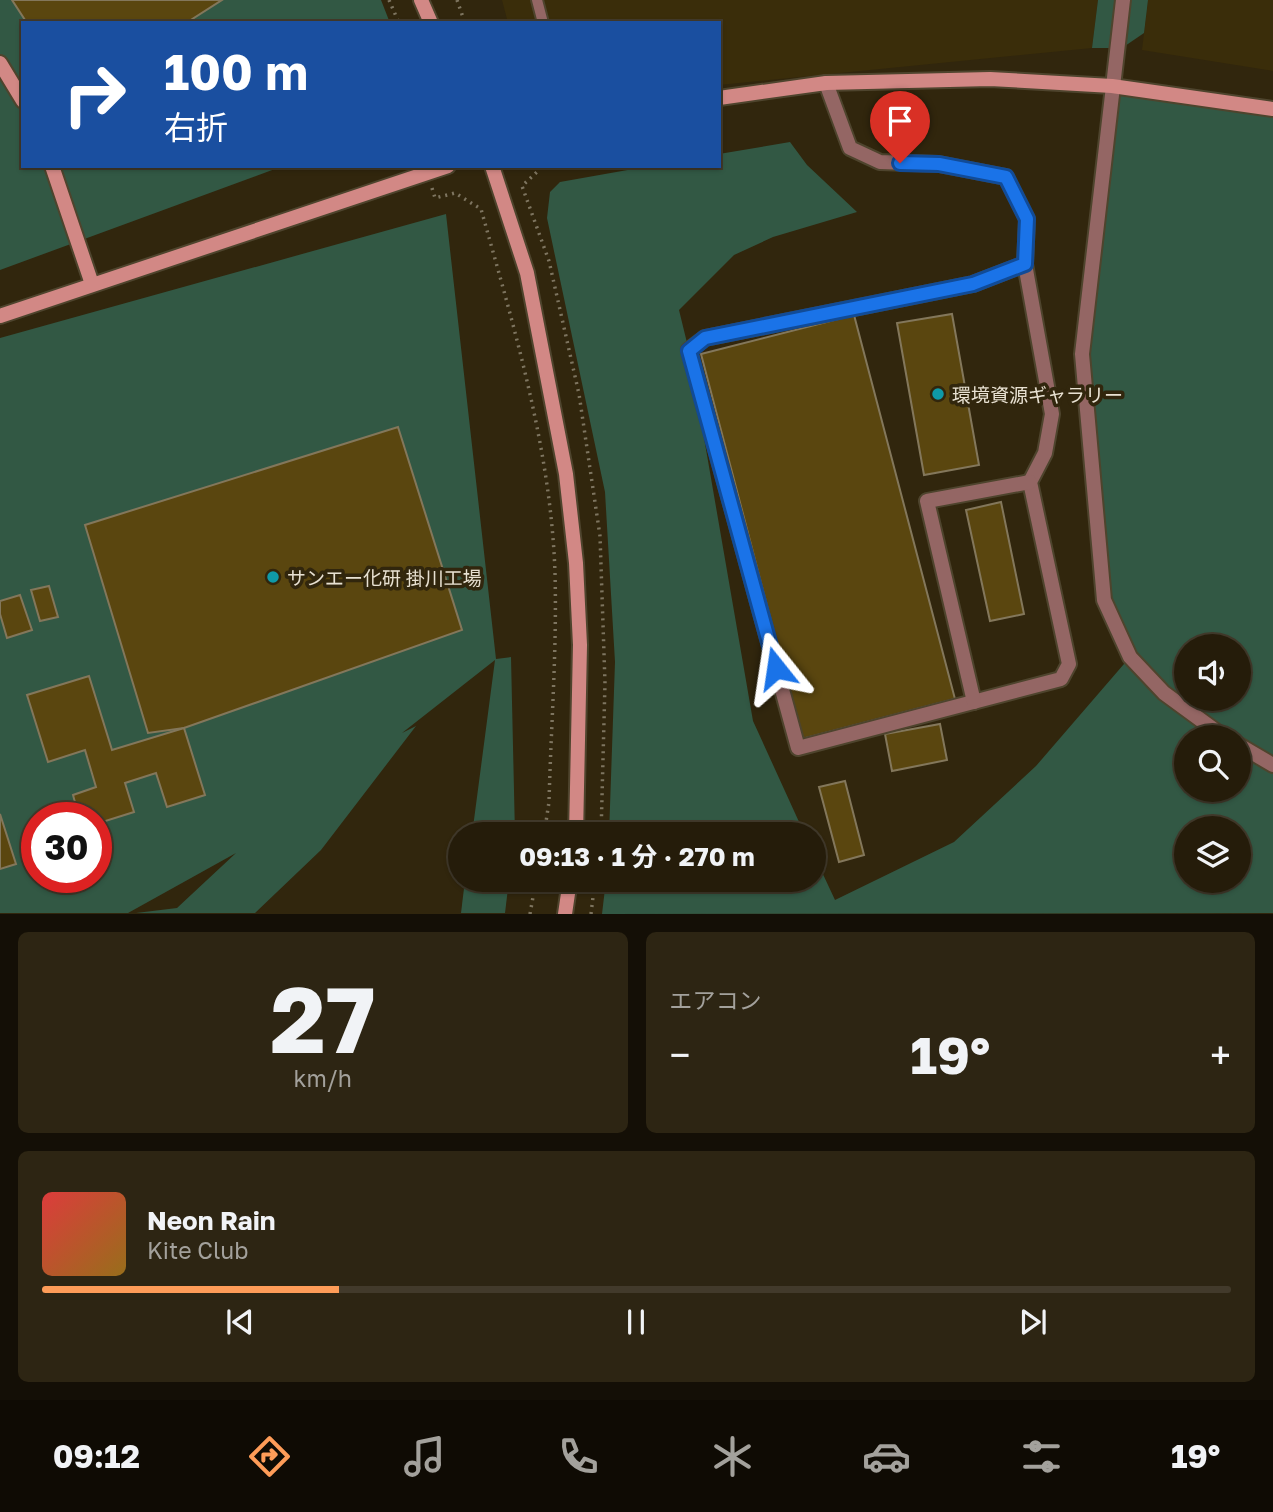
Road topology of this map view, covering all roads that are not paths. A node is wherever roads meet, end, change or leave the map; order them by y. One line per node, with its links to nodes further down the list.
1 (421, 0): 4 (street)
2 (537, 0): 5 (lane)
3 (1123, 0): 8 (street)
4 (430, 21)
5 (542, 21)
6 (0, 63): 9 (street)
7 (825, 83): 8 (street); 10 (street); 15 (street)
8 (1112, 86): 11 (street); 20 (street)
9 (21, 98)
10 (721, 98)
11 (1273, 109)
12 (53, 168): 16 (street)
13 (442, 168): 16 (street)
14 (493, 168): 23 (street)
15 (1025, 264): 18 (street); 19 (street)
16 (92, 284): 17 (street)
17 (0, 316)
18 (1030, 482): 19 (street); 19 (street)
19 (974, 702)
20 (1205, 725)
21 (1251, 752): 22 (street)
22 (1273, 765)
23 (576, 822)
24 (568, 892): 25 (street)
25 (565, 914)

